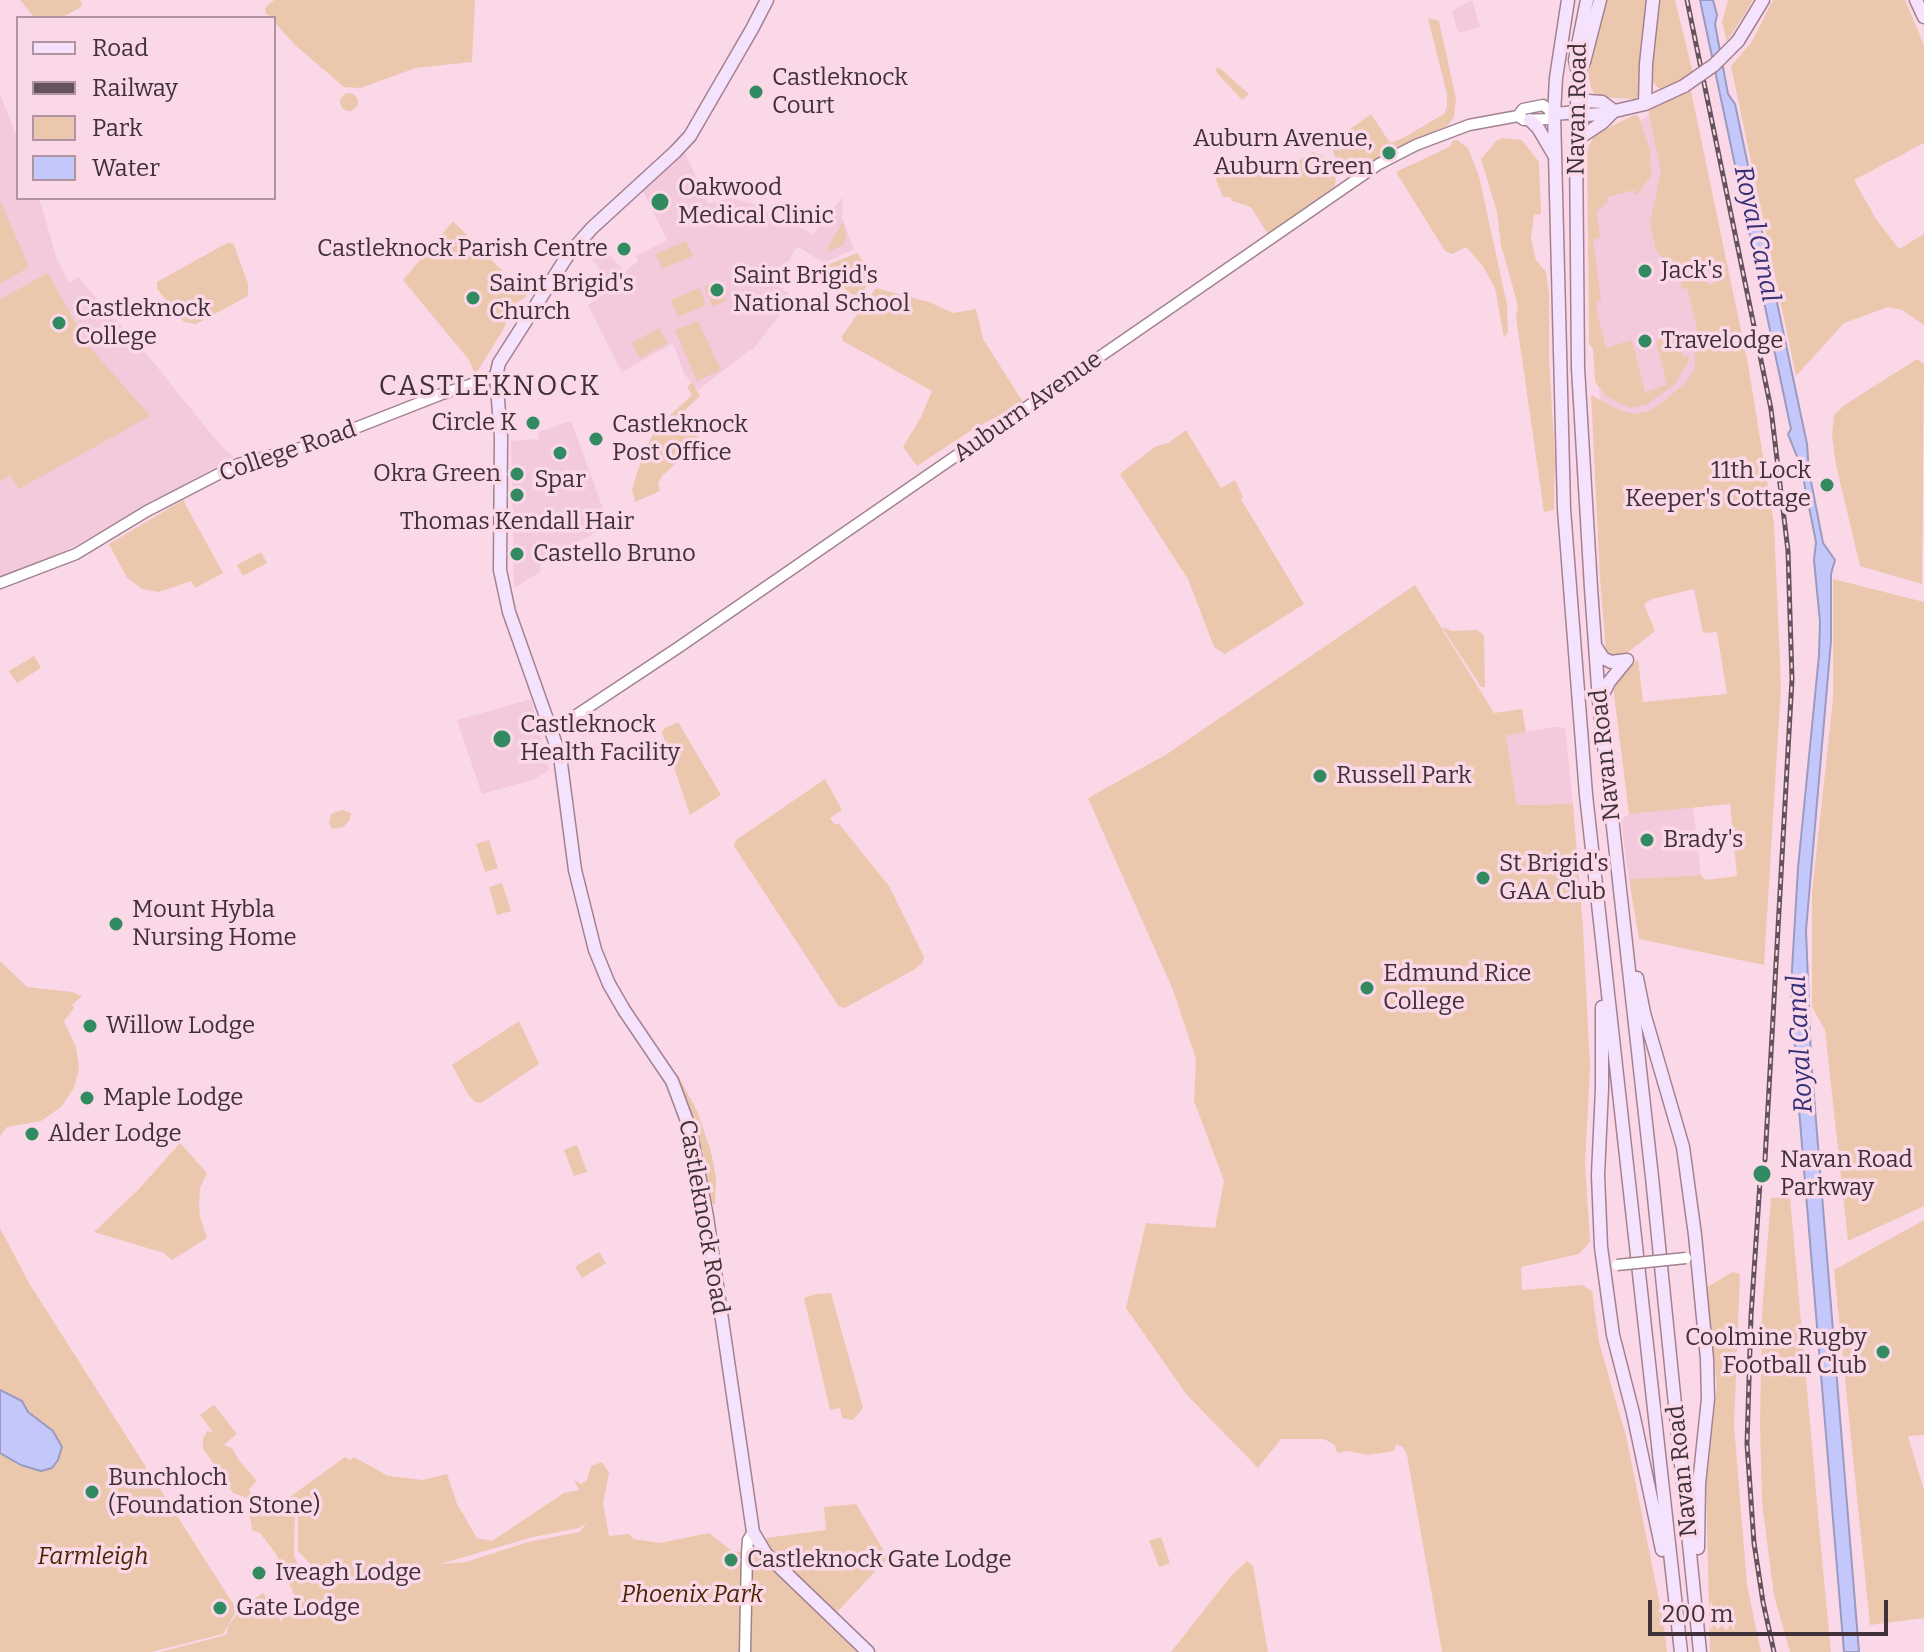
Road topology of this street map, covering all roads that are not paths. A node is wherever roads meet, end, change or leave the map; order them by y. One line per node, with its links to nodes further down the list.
1 (767, 0): 19 (main road, Castleknock Road)
2 (1568, 0): 15 (main road, Navan Road)
3 (1587, 0): 9 (main road, Navan Road)
4 (1600, 0): 9 (main road)
5 (1653, 0): 10 (main road)
6 (1763, 0): 11 (main road, bridge)
7 (1916, 0): 8 (main road)
8 (1924, 17)
9 (1578, 73): 14 (main road, Navan Road)
10 (1645, 81): 11 (main road); 12 (main road)
11 (1667, 95): 12 (main road)
12 (1645, 104): 13 (main road)
13 (1614, 111): 14 (main road); 17 (main road)
14 (1578, 112): 15 (main road); 17 (main road, Navan Road)
15 (1554, 114): 16 (street, Auburn Avenue); 18 (main road, Navan Road)
16 (1524, 118): 18 (main road); 23 (street, Auburn Avenue)
17 (1576, 140): 21 (main road, Navan Road)
18 (1554, 155): 24 (main road, Navan Road)
19 (496, 376): 20 (street, College Road); 23 (main road, Castleknock Road)
20 (0, 583)
21 (1596, 647): 22 (main road, Navan Road); 22 (main road)
22 (1599, 701): 25 (main road, Navan Road)
23 (552, 728): 28 (main road, Castleknock Road)
24 (1595, 879): 27 (main road); 31 (main road, Navan Road)
25 (1621, 896): 26 (main road); 32 (main road, Navan Road)
26 (1692, 1257): 27 (street, bridge); 32 (main road)
27 (1603, 1266): 31 (main road)
28 (753, 1532): 29 (street); 30 (main road, Castleknock Road)
29 (745, 1652)
30 (868, 1652)
31 (1680, 1652)
32 (1702, 1652)

